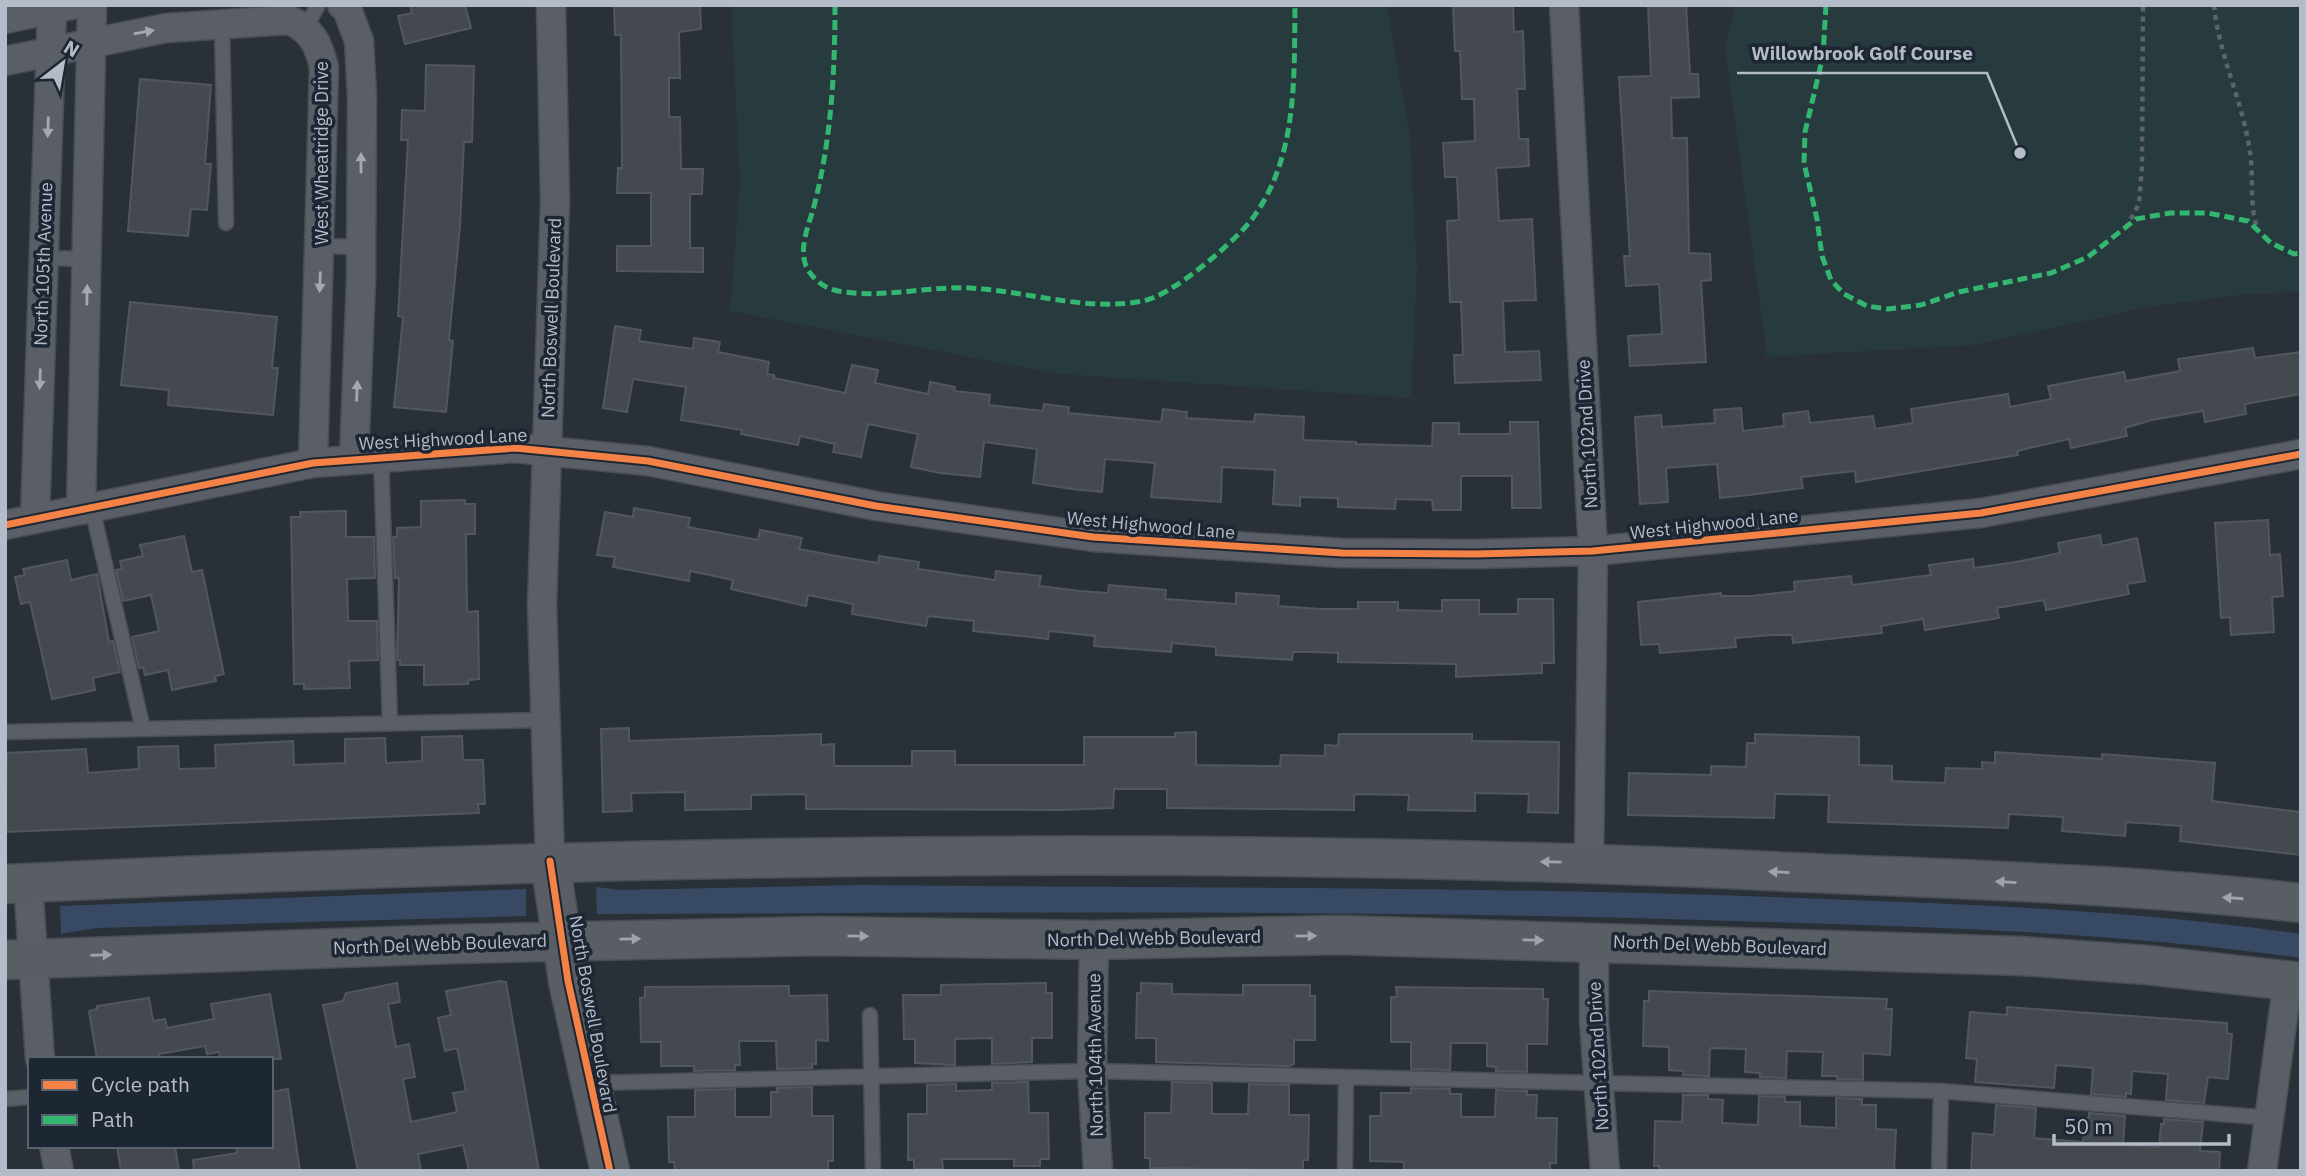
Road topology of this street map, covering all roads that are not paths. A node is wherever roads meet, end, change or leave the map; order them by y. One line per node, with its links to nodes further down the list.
1 (92, 5): 9 (street)
2 (342, 5): 14 (street, one-way to 2)
3 (551, 5): 17 (street, North Boswell Boulevard)
4 (1564, 5): 24 (street, North 102nd Drive)
5 (62, 7): 7 (street); 10 (street, North 105th Avenue)
6 (312, 16): 8 (street, West Wheatridge Drive); 13 (street, West Wheatridge Drive)
7 (5, 19)
8 (222, 24): 9 (street, West Wheatridge Drive, one-way to 8); 12 (lane)
9 (93, 41): 10 (street, West Wheatridge Drive); 16 (street)
10 (50, 51): 11 (street, West Wheatridge Drive); 15 (street, North 105th Avenue, one-way to 15)
11 (5, 61)
12 (226, 223)
13 (321, 246): 14 (lane); 20 (street, West Wheatridge Drive, one-way to 20)
14 (361, 247): 19 (street, one-way to 14)
15 (43, 258): 16 (lane); 22 (street, North 105th Avenue, one-way to 22)
16 (88, 258): 21 (street, one-way to 16)
17 (547, 450): 19 (street, West Highwood Lane); 24 (street, West Highwood Lane); 25 (street, North Boswell Boulevard)
18 (2301, 454): 24 (street, West Highwood Lane)
19 (367, 458): 20 (street, West Highwood Lane); 26 (lane)
20 (313, 463): 21 (street, West Highwood Lane)
21 (87, 509): 22 (street, West Highwood Lane); 27 (lane)
22 (35, 519): 23 (street, West Highwood Lane)
23 (5, 525)
24 (1593, 551): 30 (street, North 102nd Drive)
25 (544, 720): 26 (lane); 29 (street, North Boswell Boulevard)
26 (390, 723): 27 (lane)
27 (143, 729): 28 (lane)
28 (5, 732)
29 (550, 861): 30 (street, one-way to 29); 31 (street); 34 (street, North Boswell Boulevard)
30 (1589, 863): 32 (street, one-way to 30)
31 (17, 884): 36 (street)
32 (2301, 903)
33 (1094, 940): 34 (street, North Del Webb Boulevard, one-way to 33); 35 (street, North Del Webb Boulevard, one-way to 35); 40 (street, North 104th Avenue)
34 (562, 941): 36 (street, North Del Webb Boulevard, one-way to 34); 44 (street, North Boswell Boulevard)
35 (1594, 941): 37 (street, North Del Webb Boulevard); 43 (street, North 102nd Drive)
36 (19, 959): 39 (street)
37 (2294, 981): 48 (street)
38 (870, 1015): 42 (lane)
39 (40, 1057)
40 (1092, 1071): 41 (lane); 42 (lane); 53 (street, North 104th Avenue)
41 (1346, 1077): 43 (lane); 54 (lane)
42 (872, 1079): 44 (lane); 52 (lane)
43 (1598, 1082): 45 (lane); 55 (street, North 102nd Drive)
44 (589, 1083): 51 (street, North Boswell Boulevard)
45 (1941, 1091): 48 (lane); 56 (lane)
46 (28, 1097): 47 (lane)
47 (5, 1099)
48 (2270, 1118): 57 (street)
49 (54, 1148): 50 (street)
50 (59, 1171)
51 (610, 1171)
52 (873, 1171)
53 (1098, 1171)
54 (1345, 1171)
55 (1605, 1171)
56 (1939, 1171)
57 (2262, 1171)

